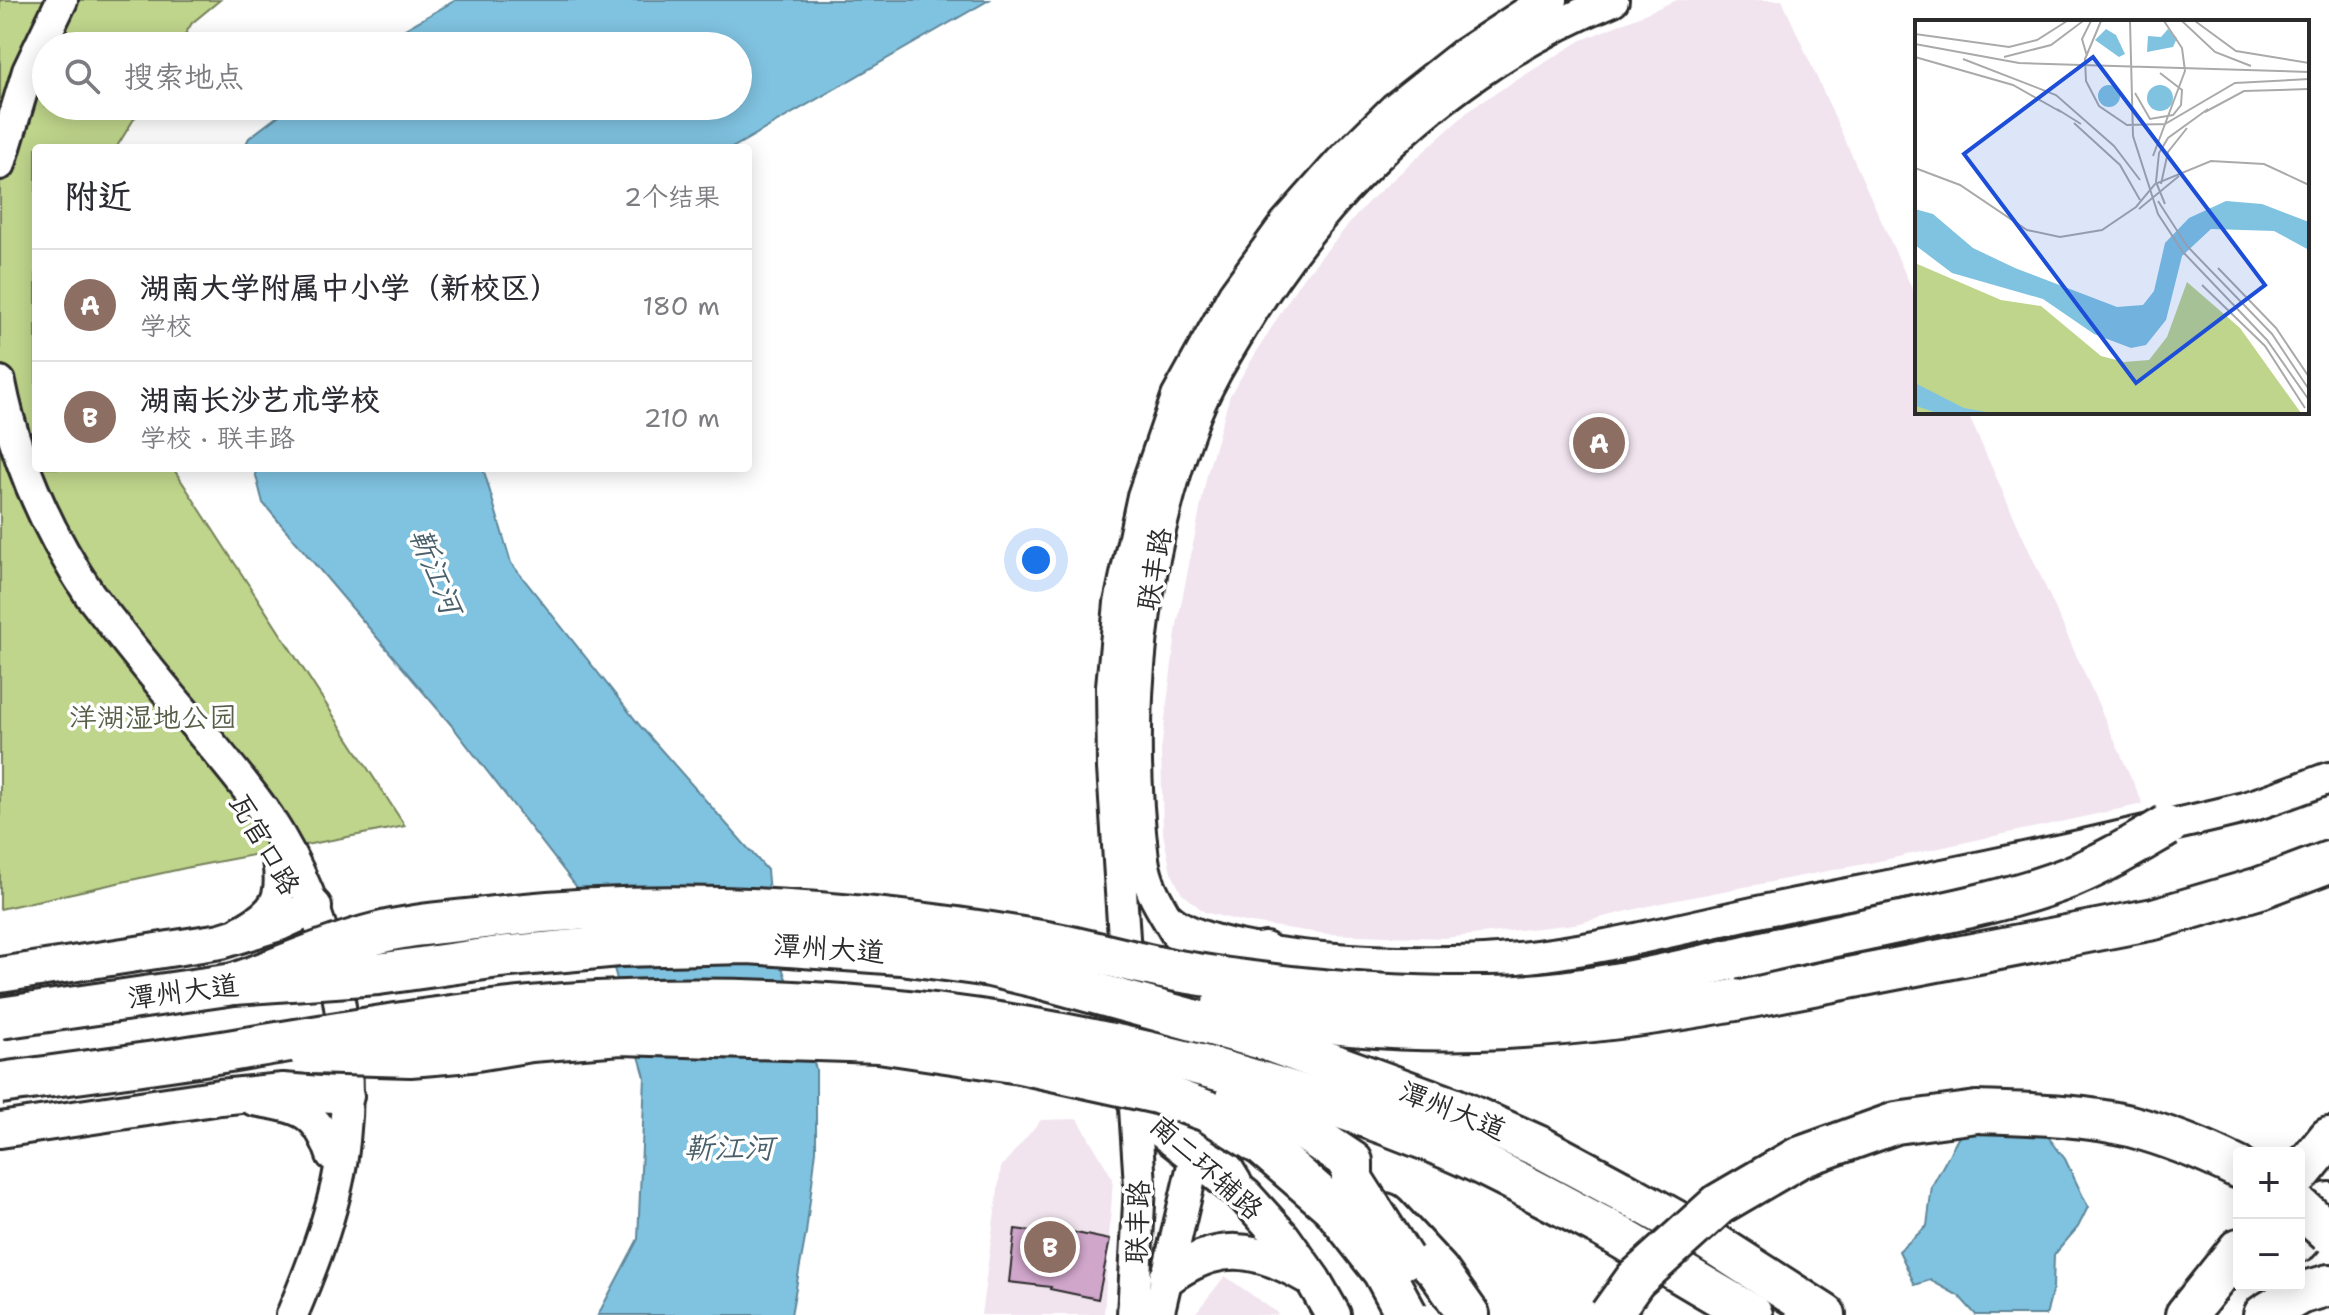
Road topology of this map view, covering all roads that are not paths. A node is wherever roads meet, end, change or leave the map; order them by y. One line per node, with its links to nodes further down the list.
1 (50, 0): 5 (main road)
2 (62, 0): 6 (main road)
3 (1552, 0): 30 (main road, 联丰路)
4 (1613, 0): 18 (main road, 联丰路)
5 (36, 32)
6 (47, 32)
7 (32, 40): 9 (main road)
8 (32, 63): 10 (main road)
9 (0, 125)
10 (0, 164)
11 (0, 382): 17 (main road)
12 (0, 434): 15 (main road, 瓦官口路)
13 (2329, 778): 14 (main road)
14 (2167, 826): 19 (highway, bridge); 21 (main road)
15 (278, 860): 17 (main road, 瓦官口路); 20 (main road)
16 (2329, 862): 19 (highway, bridge)
17 (308, 910): 20 (main road, 潭州大道); 28 (main road, 瓦官口路)
18 (1163, 913): 21 (main road); 34 (main road, 联丰路)
19 (894, 921): 23 (highway, bridge)
20 (221, 941): 22 (main road, 潭州大道)
21 (1265, 950): 38 (main road)
22 (0, 975)
23 (234, 984): 24 (highway, 潭州大道, bridge); 58 (highway, 潭州大道, bridge)
24 (0, 1018)
25 (879, 1042): 26 (highway, bridge); 37 (highway, bridge); 53 (highway, bridge)
26 (243, 1049): 27 (highway, bridge); 57 (highway, 潭州大道, bridge)
27 (0, 1083)
28 (340, 1096): 29 (main road); 33 (main road, 瓦官口路); 49 (main road)
29 (220, 1097): 31 (main road); 33 (main road)
30 (1134, 1099): 34 (main road, 南二环辅路); 50 (main road, 联丰路)
31 (0, 1130)
32 (2329, 1138): 36 (highway)
33 (332, 1155): 48 (main road, 瓦官口路)
34 (1195, 1157): 38 (main road, 南二环辅路); 44 (main road, 联丰路)
35 (2233, 1165): 56 (highway, bridge)
36 (2305, 1168)
37 (1352, 1179): 54 (highway, bridge); 55 (highway, bridge)
38 (1245, 1196): 45 (main road, 南二环辅路)
39 (2329, 1203): 41 (highway)
40 (2305, 1211): 42 (highway, bridge)
41 (2305, 1233)
42 (2329, 1233)
43 (2233, 1256): 59 (highway)
44 (1167, 1278): 45 (main road); 51 (main road, 联丰路)
45 (1313, 1280): 52 (main road, 南二环辅路)
46 (2329, 1285): 61 (highway)
47 (2258, 1291): 60 (highway)
48 (280, 1315)
49 (292, 1315)
50 (1133, 1315)
51 (1158, 1315)
52 (1333, 1315)
53 (1407, 1315)
54 (1431, 1315)
55 (1469, 1315)
56 (1610, 1315)
57 (1752, 1315)
58 (1825, 1315)
59 (2186, 1315)
60 (2239, 1315)
61 (2264, 1315)

